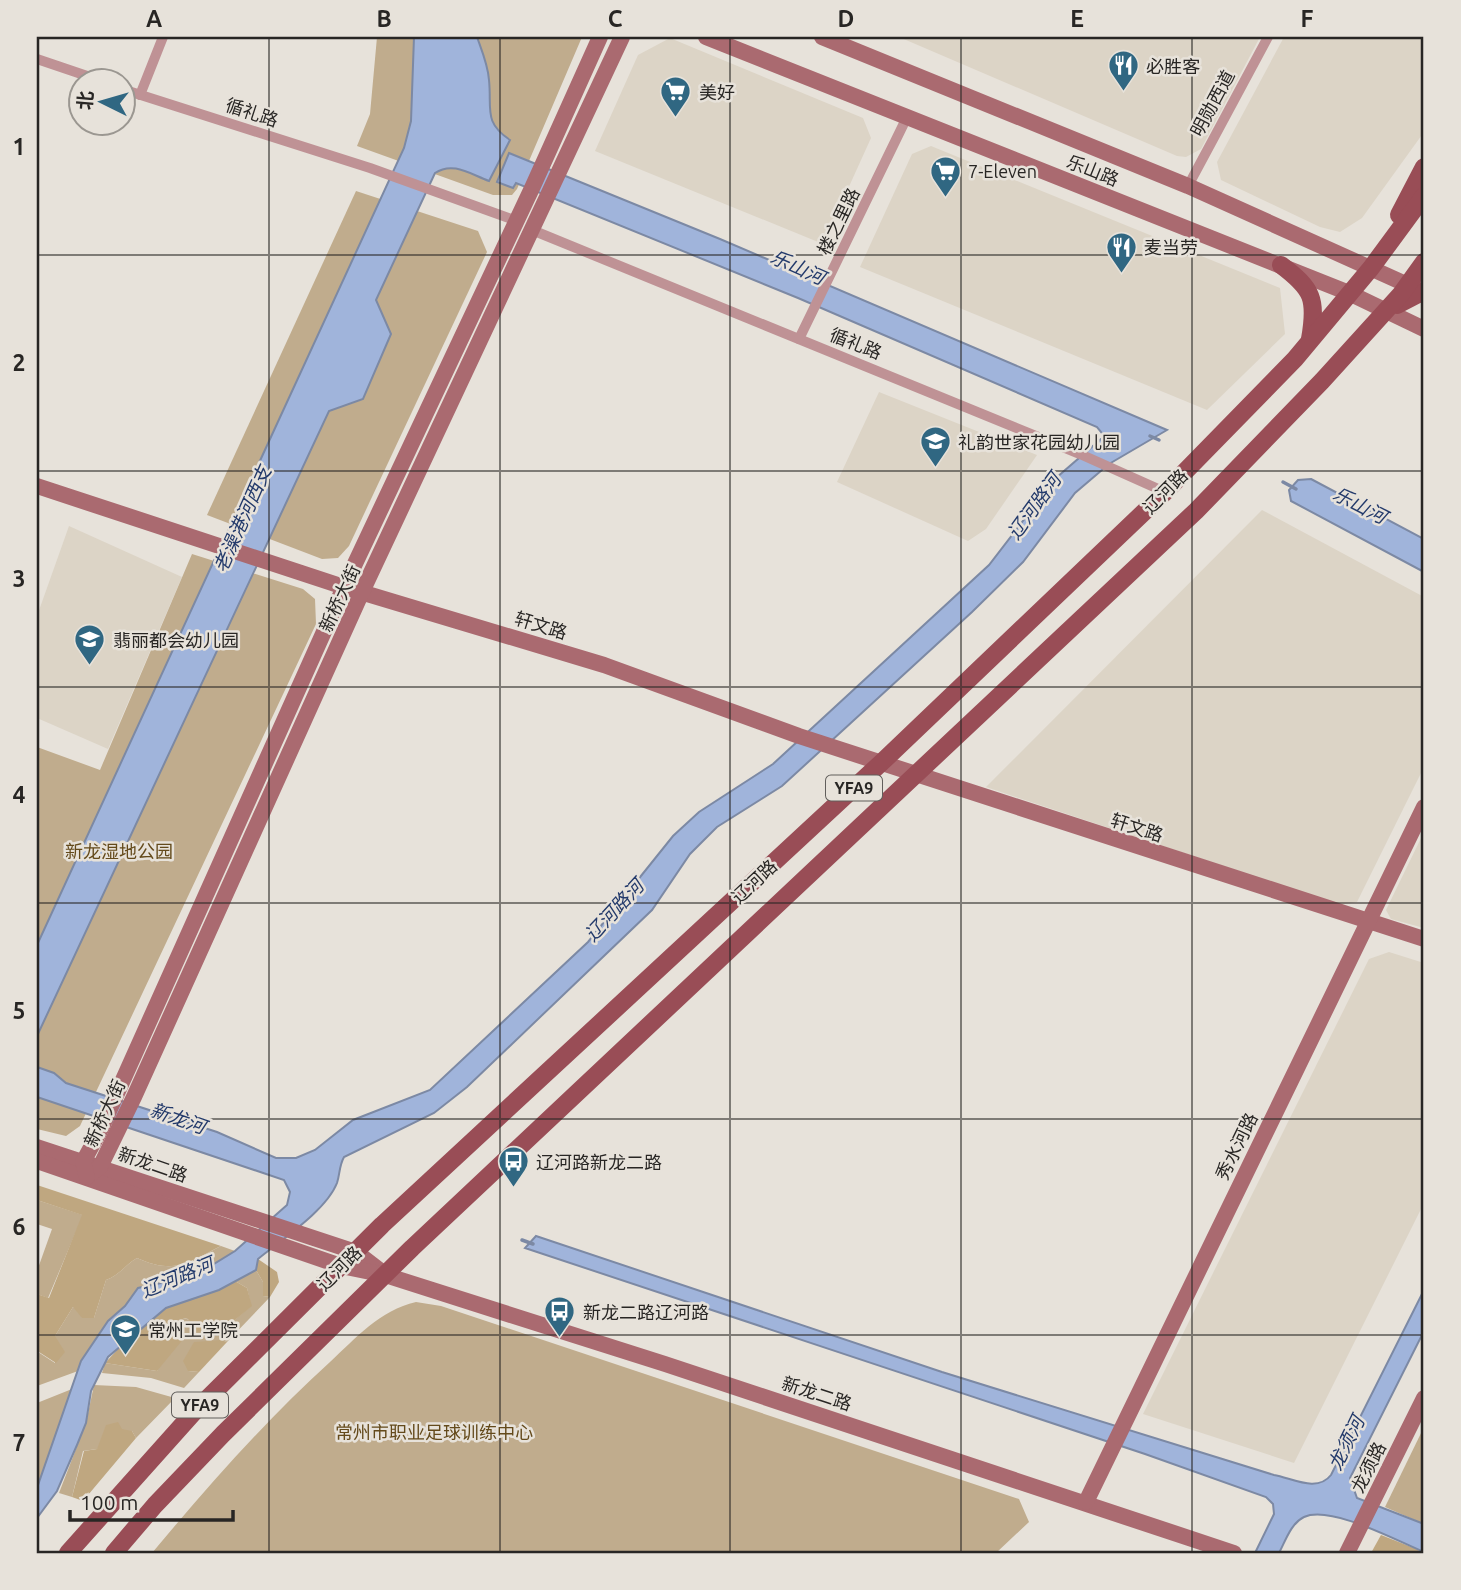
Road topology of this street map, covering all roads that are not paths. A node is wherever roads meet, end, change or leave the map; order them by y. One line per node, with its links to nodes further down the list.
1 (163, 37): 10 (street)
2 (600, 37): 14 (street, 新桥大街)
3 (622, 37): 14 (street, 新桥大街)
4 (706, 37): 11 (street, 乐山路)
5 (822, 37): 13 (street, 乐山路)
6 (1268, 37): 13 (street, 明勋西道)
7 (37, 59): 8 (street)
8 (66, 69)
9 (136, 94): 10 (street, 循礼路)
10 (140, 95): 16 (street, 循礼路)
11 (907, 117): 19 (street, 乐山路); 26 (street, 楼之里路)
12 (1424, 167): 20 (main road)
13 (1188, 186): 20 (street, 乐山路)
14 (541, 189): 16 (street, 新桥大街); 17 (street, 新桥大街)
15 (1424, 196): 20 (main road, 辽河路 / YFA9)
16 (517, 221): 30 (street, 新桥大街)
17 (532, 230): 26 (street, 循礼路); 31 (street, 新桥大街)
18 (1424, 262): 22 (main road, 辽河路 / YFA9)
19 (1281, 265): 23 (street, 乐山路); 27 (main road)
20 (1371, 268): 22 (street, 乐山路); 23 (main road, 辽河路 / YFA9)
21 (1424, 271): 22 (main road)
22 (1420, 290): 24 (main road, 辽河路 / YFA9)
23 (1349, 293): 24 (street, 乐山路); 27 (main road, 辽河路 / YFA9)
24 (1387, 310): 25 (street, 乐山路); 33 (main road, 辽河路 / YFA9)
25 (1424, 329)
26 (799, 339): 29 (street, 循礼路)
27 (1309, 342): 29 (main road, 辽河路 / YFA9)
28 (37, 486): 30 (street, 轩文路)
29 (1165, 492): 32 (main road, 辽河路 / YFA9)
30 (344, 587): 31 (street, 轩文路); 37 (street, 新桥大街)
31 (362, 592): 32 (street, 轩文路); 37 (street, 新桥大街)
32 (881, 763): 33 (street, 轩文路); 44 (main road, 辽河路 / YFA9)
33 (917, 776): 35 (street, 轩文路); 46 (main road, 辽河路 / YFA9)
34 (1424, 807): 35 (street, 秀水河路)
35 (1368, 921): 36 (street, 轩文路); 48 (street, 秀水河路)
36 (1424, 939)
37 (126, 1095): 38 (street, 新桥大街)
38 (109, 1131): 41 (street, 新桥大街); 42 (street, 新桥大街)
39 (37, 1147): 42 (street, 新龙二路)
40 (37, 1161): 42 (street, 新龙二路)
41 (100, 1167): 42 (street, 新龙二路); 43 (street, 新龙二路)
42 (85, 1170): 43 (street, 新龙二路)
43 (253, 1226): 44 (street); 45 (street)
44 (356, 1252): 45 (main road, 辽河路 / YFA9); 46 (street)
45 (341, 1266): 46 (street); 49 (main road, 辽河路 / YFA9)
46 (386, 1275): 48 (street, 新龙二路); 50 (main road, 辽河路 / YFA9)
47 (1424, 1398): 52 (street, 龙须路)
48 (1086, 1502): 51 (street, 新龙二路)
49 (68, 1553)
50 (114, 1553)
51 (1234, 1553)
52 (1347, 1553)

